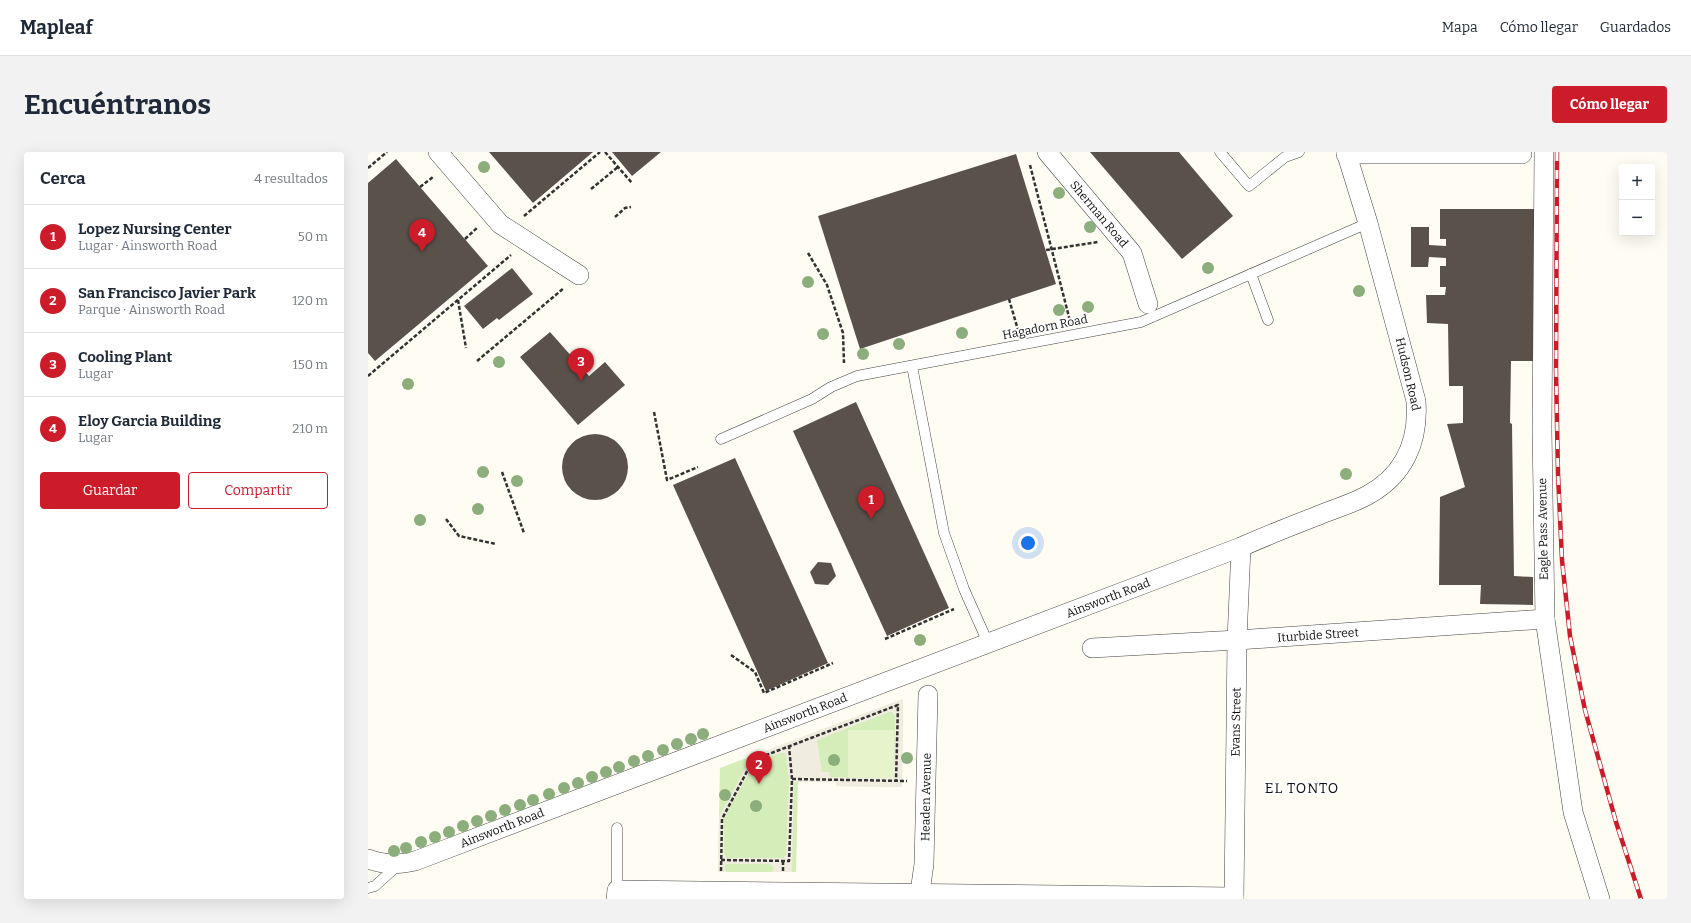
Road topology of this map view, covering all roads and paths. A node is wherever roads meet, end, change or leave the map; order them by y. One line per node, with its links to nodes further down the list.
1 (387, 152): 13 (path)
2 (438, 152): 19 (street)
3 (600, 152): 19 (path)
4 (605, 152): 12 (path)
5 (1047, 152): 20 (street, Sherman Road)
6 (1220, 152): 7 (lane)
7 (1299, 152)
8 (1544, 152): 47 (street, Eagle Pass Avenue)
9 (1346, 153): 10 (street); 18 (street, Hudson Road)
10 (1522, 154)
11 (1029, 160): 22 (path)
12 (618, 167): 14 (path); 15 (path)
13 (368, 168)
14 (632, 183)
15 (591, 189)
16 (631, 207): 17 (path)
17 (614, 217)
18 (1368, 223): 25 (lane, Hagadorn Road); 45 (street, Hudson Road)
19 (508, 230): 21 (street)
20 (1120, 239): 22 (path); 29 (street, Sherman Road)
21 (527, 242): 26 (street); 28 (path)
22 (1052, 249): 23 (path); 31 (path)
23 (1046, 250)
24 (808, 253): 35 (path)
25 (1250, 274): 30 (lane); 36 (lane, Hagadorn Road)
26 (573, 280): 34 (path)
27 (1010, 299): 32 (path)
28 (458, 300): 33 (path); 37 (path)
29 (1148, 304)
30 (1268, 320)
31 (1070, 321)
32 (1018, 331)
33 (466, 348)
34 (477, 361)
35 (844, 363)
36 (912, 366): 39 (lane, Hagadorn Road); 50 (lane)
37 (368, 376)
38 (654, 412): 40 (path)
39 (722, 439)
40 (698, 467)
41 (502, 472): 43 (path)
42 (446, 519): 44 (path)
43 (524, 533)
44 (496, 544)
45 (1241, 547): 49 (street, Evans Street); 50 (street, Ainsworth Road)
46 (954, 609): 48 (path)
47 (1545, 618): 49 (street, Iturbide Street); 70 (street, Eagle Pass Avenue)
48 (885, 639)
49 (1237, 640): 51 (street, Iturbide Street); 69 (street, Evans Street)
50 (988, 644): 63 (street, Ainsworth Road)
51 (1092, 648)
52 (731, 655): 53 (path)
53 (833, 663)
54 (928, 695): 68 (street, Headen Avenue)
55 (788, 746): 56 (path); 57 (path); 61 (path)
56 (792, 779): 57 (path); 62 (path)
57 (896, 781): 58 (path)
58 (911, 781)
59 (617, 828): 67 (lane)
60 (368, 859): 63 (street, Ainsworth Road)
61 (722, 860): 62 (path); 64 (path)
62 (783, 861): 65 (path)
63 (398, 865): 66 (lane)
64 (721, 875)
65 (783, 876)
66 (368, 888)
67 (617, 894): 68 (street)
68 (919, 896): 69 (street)
69 (1234, 898)
70 (1600, 899)

